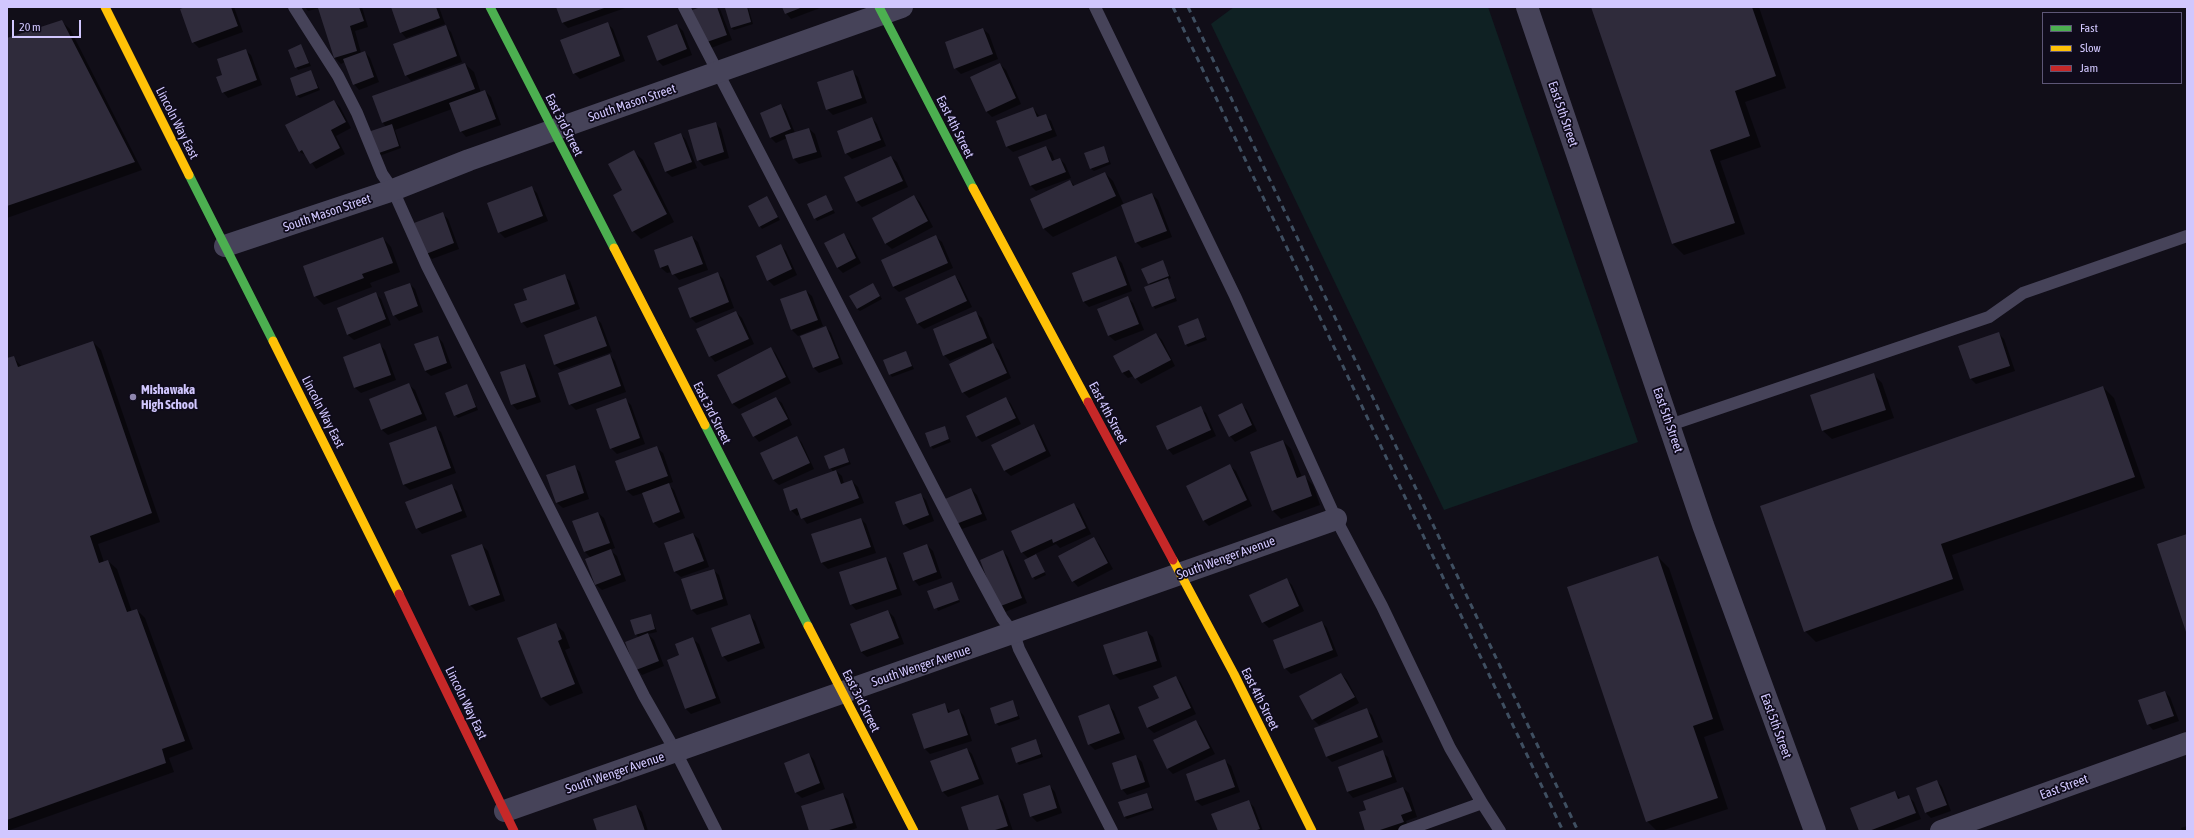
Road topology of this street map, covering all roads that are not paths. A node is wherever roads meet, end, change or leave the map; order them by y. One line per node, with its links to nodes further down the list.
1 (105, 7): 12 (street, Lincoln Way East)
2 (294, 7): 10 (lane)
3 (490, 7): 9 (street, East 3rd Street)
4 (684, 7): 8 (lane)
5 (1095, 7): 14 (lane)
6 (1527, 7): 13 (street, East 5th Street)
7 (888, 9): 8 (street, South Mason Street); 15 (street, East 4th Street)
8 (717, 73): 9 (street, South Mason Street); 16 (lane)
9 (552, 130): 10 (street, South Mason Street); 17 (street, East 3rd Street)
10 (393, 190): 12 (street, South Mason Street); 19 (lane)
11 (2187, 236): 13 (lane)
12 (225, 246): 21 (street, Lincoln Way East)
13 (1670, 425): 29 (street, East 5th Street)
14 (1336, 519): 15 (street, South Wenger Avenue); 20 (lane)
15 (1180, 574): 16 (street, South Wenger Avenue); 26 (street, East 4th Street)
16 (1014, 634): 17 (street, South Wenger Avenue); 25 (lane)
17 (842, 694): 19 (street, South Wenger Avenue); 24 (street, East 3rd Street)
18 (2187, 743): 30 (street, East Street)
19 (676, 752): 21 (street, South Wenger Avenue); 23 (lane)
20 (1482, 803): 27 (lane); 28 (lane)
21 (505, 811): 22 (street, Lincoln Way East)
22 (514, 831)
23 (716, 831)
24 (914, 831)
25 (1112, 831)
26 (1312, 831)
27 (1404, 831)
28 (1500, 831)
29 (1815, 831)
30 (1941, 831)

